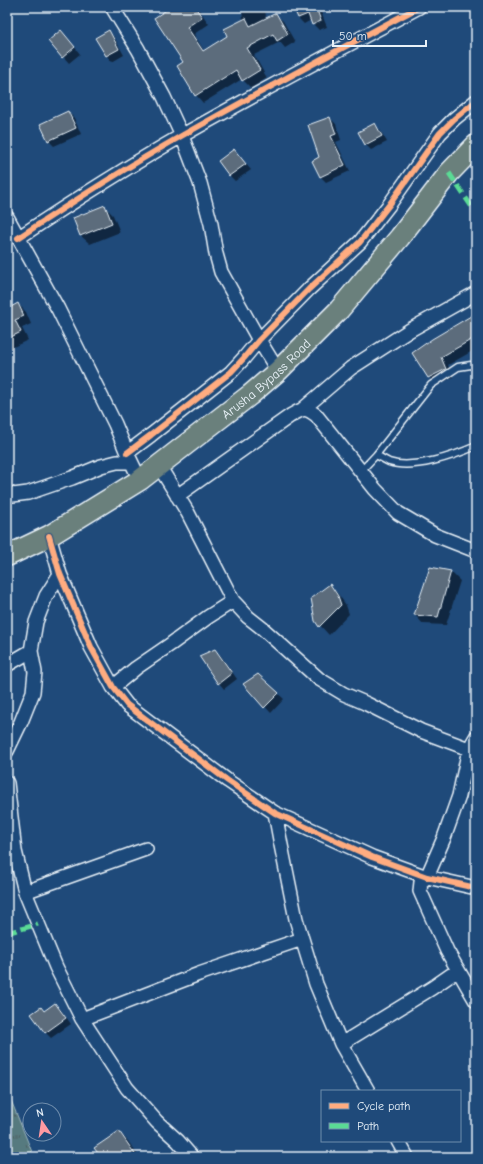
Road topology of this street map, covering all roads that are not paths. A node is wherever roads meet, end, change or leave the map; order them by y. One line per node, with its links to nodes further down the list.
1 (112, 7): 4 (street)
2 (419, 7): 4 (street)
3 (476, 101): 9 (street)
4 (182, 136): 7 (street); 9 (street)
5 (476, 145): 11 (main road, Arusha Bypass Road)
6 (7, 217): 7 (street)
7 (18, 238): 15 (street)
8 (476, 293): 12 (street)
9 (259, 340): 11 (street); 15 (street)
10 (476, 368): 14 (lane)
11 (278, 370): 16 (main road, Arusha Bypass Road)
12 (303, 409): 17 (street); 20 (street)
13 (476, 446): 14 (lane)
14 (376, 455): 17 (lane)
15 (129, 458): 18 (street); 19 (street)
16 (159, 466): 18 (main road, Arusha Bypass Road); 20 (street)
17 (360, 472): 22 (street)
18 (140, 480): 21 (main road, Arusha Bypass Road)
19 (7, 492)
20 (177, 496): 25 (street)
21 (49, 536): 23 (main road, Arusha Bypass Road); 24 (street)
22 (476, 551)
23 (7, 556)
24 (60, 574): 26 (street); 28 (street)
25 (233, 601): 28 (street); 30 (street)
26 (31, 651): 27 (street); 31 (street)
27 (7, 665)
28 (113, 687): 33 (street)
29 (476, 737): 30 (street)
30 (473, 750): 35 (street)
31 (7, 751)
32 (7, 784): 37 (street)
33 (276, 813): 35 (street); 38 (street)
34 (146, 849): 37 (street)
35 (427, 877): 36 (street); 39 (street)
36 (476, 888)
37 (25, 892): 41 (street)
38 (302, 939): 41 (street); 42 (street)
39 (458, 970): 40 (street); 42 (street)
40 (476, 1001)
41 (82, 1019): 45 (street)
42 (341, 1044): 43 (street)
43 (367, 1090)
44 (399, 1142): 46 (street)
45 (192, 1157)
46 (407, 1157)

